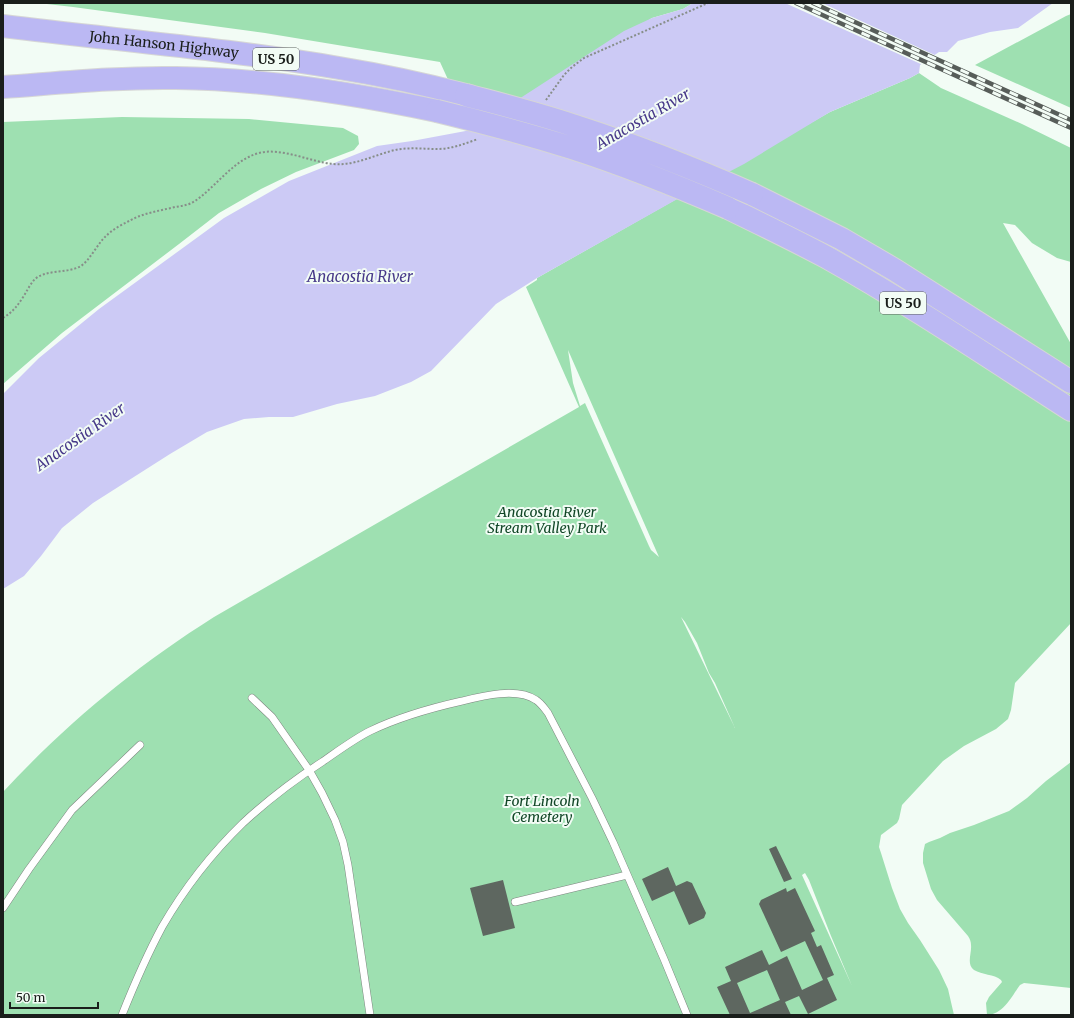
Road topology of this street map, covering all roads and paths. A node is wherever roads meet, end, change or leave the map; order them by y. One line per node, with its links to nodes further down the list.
1 (3, 26): 3 (highway, John Hanson Highway / US 50)
2 (3, 32): 3 (highway)
3 (83, 36): 9 (highway, John Hanson Highway / US 50, bridge)
4 (93, 80): 5 (highway, John Hanson Highway / US 50); 6 (highway); 10 (highway, John Hanson Highway / US 50, bridge)
5 (3, 87)
6 (3, 94)
7 (238, 163): 8 (path)
8 (3, 318)
9 (1071, 382)
10 (1071, 410)
11 (252, 698): 13 (lane)
12 (140, 745): 16 (lane)
13 (309, 770): 14 (lane); 17 (lane); 18 (lane)
14 (627, 875): 15 (lane); 19 (lane)
15 (515, 902)
16 (3, 908)
17 (122, 1015)
18 (370, 1015)
19 (686, 1015)

